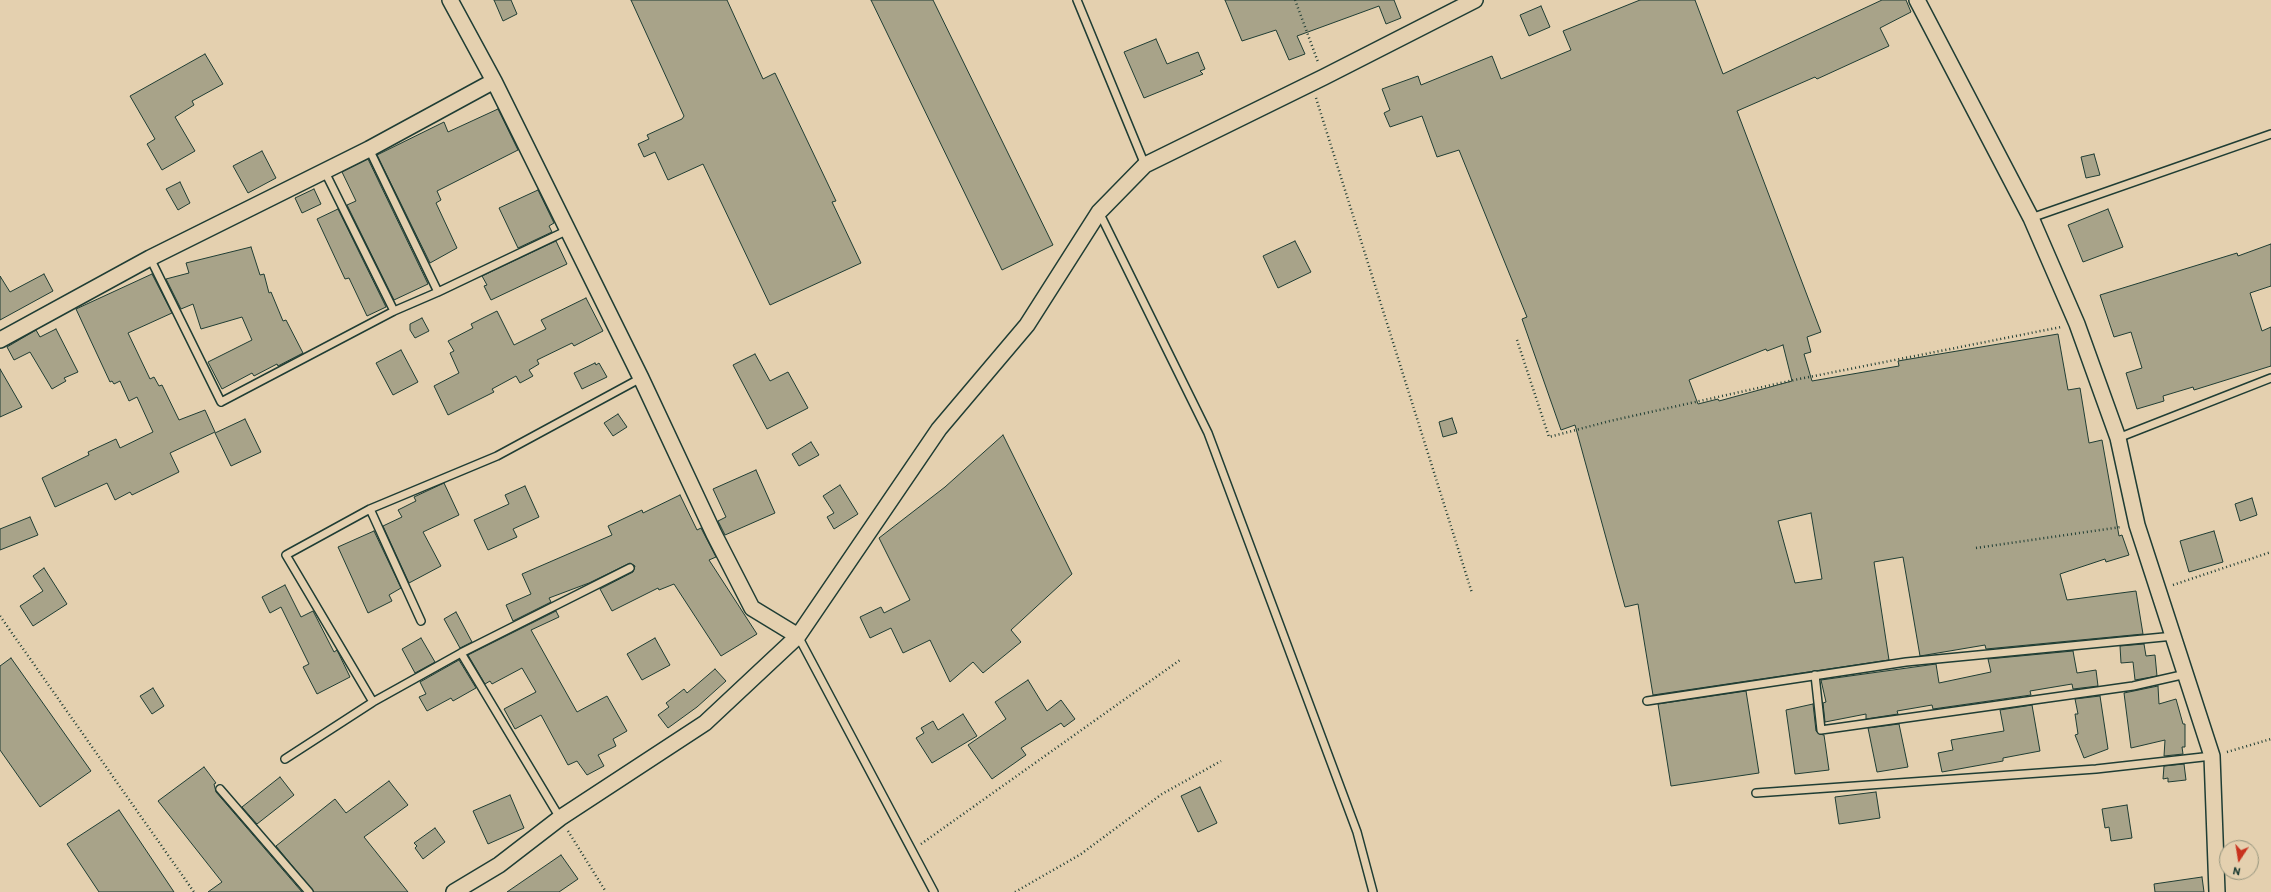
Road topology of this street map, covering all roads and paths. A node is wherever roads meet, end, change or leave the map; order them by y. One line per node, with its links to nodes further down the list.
1 (450, 0): 7 (street)
2 (1077, 0): 10 (lane)
3 (1295, 0): 6 (path)
4 (1475, 0): 6 (street)
5 (1917, 0): 13 (street)
6 (1324, 77): 10 (street); 30 (path)
7 (494, 81): 9 (street); 14 (street)
8 (2271, 134): 13 (lane)
9 (369, 149): 11 (street); 16 (lane)
10 (1145, 164): 12 (street)
11 (325, 172): 15 (street); 17 (lane)
12 (1099, 212): 33 (street); 55 (lane)
13 (2031, 218): 18 (street)
14 (568, 230): 16 (lane); 21 (street)
15 (150, 258): 17 (lane); 19 (street)
16 (438, 292): 17 (lane)
17 (394, 311)
18 (2077, 324): 20 (path); 23 (street)
19 (0, 340)
20 (1517, 340)
21 (641, 378): 24 (lane); 33 (street)
22 (2271, 378): 23 (lane)
23 (2118, 438): 25 (street)
24 (370, 509): 32 (lane); 40 (lane)
25 (2137, 525): 26 (path); 29 (street)
26 (1976, 548)
27 (2271, 552): 29 (path)
28 (630, 568): 35 (lane)
29 (2157, 590): 34 (street)
30 (1472, 593)
31 (0, 616): 49 (path)
32 (421, 621)
33 (798, 636): 47 (street); 48 (lane)
34 (2174, 636): 37 (street); 38 (lane)
35 (462, 653): 40 (lane); 47 (lane)
36 (1180, 660): 48 (path)
37 (2186, 674): 38 (lane); 42 (street)
38 (1815, 676): 39 (lane)
39 (1647, 701)
40 (373, 702): 43 (lane)
41 (2271, 739): 42 (path)
42 (2212, 756): 46 (lane); 56 (street)
43 (285, 759)
44 (1221, 761): 54 (path)
45 (220, 789): 50 (lane)
46 (1756, 793)
47 (560, 818): 51 (street); 52 (path)
48 (912, 850): 53 (lane)
49 (194, 892)
50 (309, 892)
51 (454, 892)
52 (606, 892)
53 (934, 892)
54 (1015, 892)
55 (1373, 892)
56 (2217, 892)

